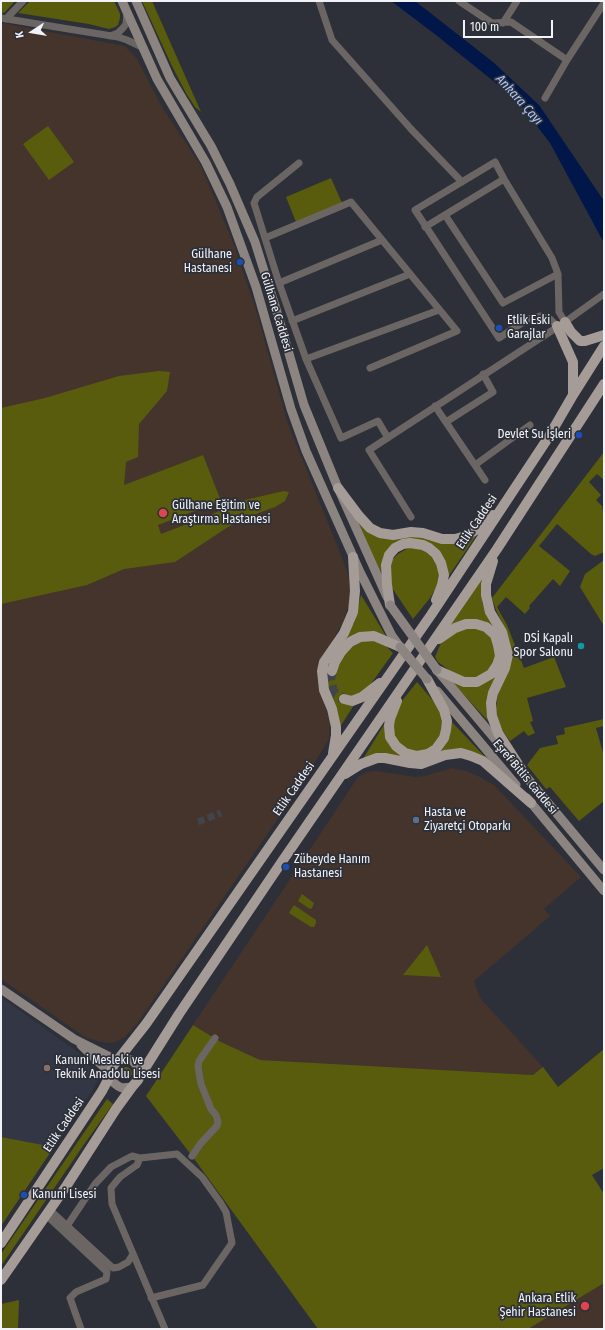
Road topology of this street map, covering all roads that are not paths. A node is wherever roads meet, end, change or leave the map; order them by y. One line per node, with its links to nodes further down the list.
1 (24, 1): 9 (street)
2 (122, 1): 8 (main road, Gülhane Caddesi)
3 (136, 1): 42 (main road, Gülhane Caddesi)
4 (319, 1): 17 (street)
5 (459, 1): 10 (street)
6 (517, 1): 10 (street)
7 (604, 4): 13 (street)
8 (127, 12): 11 (street); 12 (main road, Gülhane Caddesi)
9 (4, 18): 11 (street)
10 (503, 23): 13 (street)
11 (110, 36): 12 (street)
12 (144, 48): 46 (main road, Gülhane Caddesi)
13 (567, 60): 14 (street)
14 (545, 98)
15 (299, 163): 20 (street)
16 (504, 179): 17 (street); 18 (street); 23 (street)
17 (462, 182): 19 (street)
18 (445, 215): 19 (street); 23 (street)
19 (425, 227): 28 (street)
20 (265, 238): 21 (street); 24 (street)
21 (382, 240): 22 (street); 24 (street)
22 (410, 274): 26 (street); 27 (street)
23 (558, 274): 28 (street)
24 (279, 283): 27 (street)
25 (604, 294): 28 (street)
26 (439, 310): 31 (street); 32 (street)
27 (292, 321): 31 (street)
28 (561, 324): 29 (main road); 33 (street); 35 (main road)
29 (604, 335)
30 (604, 346): 35 (main road, Etlik Caddesi)
31 (306, 359): 39 (street)
32 (370, 368)
33 (483, 374): 36 (street); 37 (street)
34 (604, 384): 45 (main road)
35 (572, 395): 43 (main road, Etlik Caddesi)
36 (435, 406): 37 (street); 39 (street)
37 (446, 422): 40 (street)
38 (530, 425): 40 (street)
39 (388, 438): 44 (street)
40 (475, 465): 41 (street)
41 (485, 480)
42 (338, 488): 43 (main road); 47 (main road, Gülhane Caddesi)
43 (506, 503): 48 (main road, Etlik Caddesi)
44 (411, 517)
45 (497, 549): 50 (main road); 59 (main road)
46 (353, 557): 49 (main road, Gülhane Caddesi); 58 (main road)
47 (390, 605): 48 (main road); 53 (main road, Eşref Bitlis Caddesi, bridge)
48 (431, 615): 52 (main road, Etlik Caddesi)
49 (388, 638): 51 (main road); 54 (main road)
50 (434, 642): 53 (main road); 56 (main road)
51 (400, 647): 55 (main road, Eşref Bitlis Caddesi, bridge)
52 (396, 665): 57 (main road); 58 (main road, Etlik Caddesi)
53 (437, 670): 59 (main road, Eşref Bitlis Caddesi)
54 (332, 671)
55 (427, 679): 56 (main road); 61 (main road, Eşref Bitlis Caddesi)
56 (405, 683): 60 (main road)
57 (344, 699)
58 (331, 759): 68 (main road, Etlik Caddesi)
59 (523, 772): 62 (main road, Eşref Bitlis Caddesi)
60 (340, 778): 61 (main road); 70 (main road)
61 (531, 803): 63 (main road, Eşref Bitlis Caddesi)
62 (603, 867): 63 (main road)
63 (591, 875): 64 (main road, Eşref Bitlis Caddesi)
64 (604, 891)
65 (1, 989): 67 (main road)
66 (215, 1038): 72 (street)
67 (74, 1039): 68 (main road); 69 (main road)
68 (118, 1061): 69 (main road, Etlik Caddesi); 70 (main road)
69 (111, 1074): 71 (main road); 76 (main road, Etlik Caddesi)
70 (140, 1076): 71 (main road)
71 (132, 1087): 74 (main road)
72 (192, 1156)
73 (140, 1158): 75 (street); 77 (street); 81 (street)
74 (48, 1212): 75 (street); 78 (main road); 82 (street)
75 (67, 1226): 77 (street)
76 (1, 1243)
77 (133, 1254): 81 (street)
78 (8, 1271): 79 (main road); 80 (main road)
79 (1, 1280)
80 (1, 1284)
81 (151, 1298): 83 (street)
82 (81, 1329)
83 (165, 1329)

